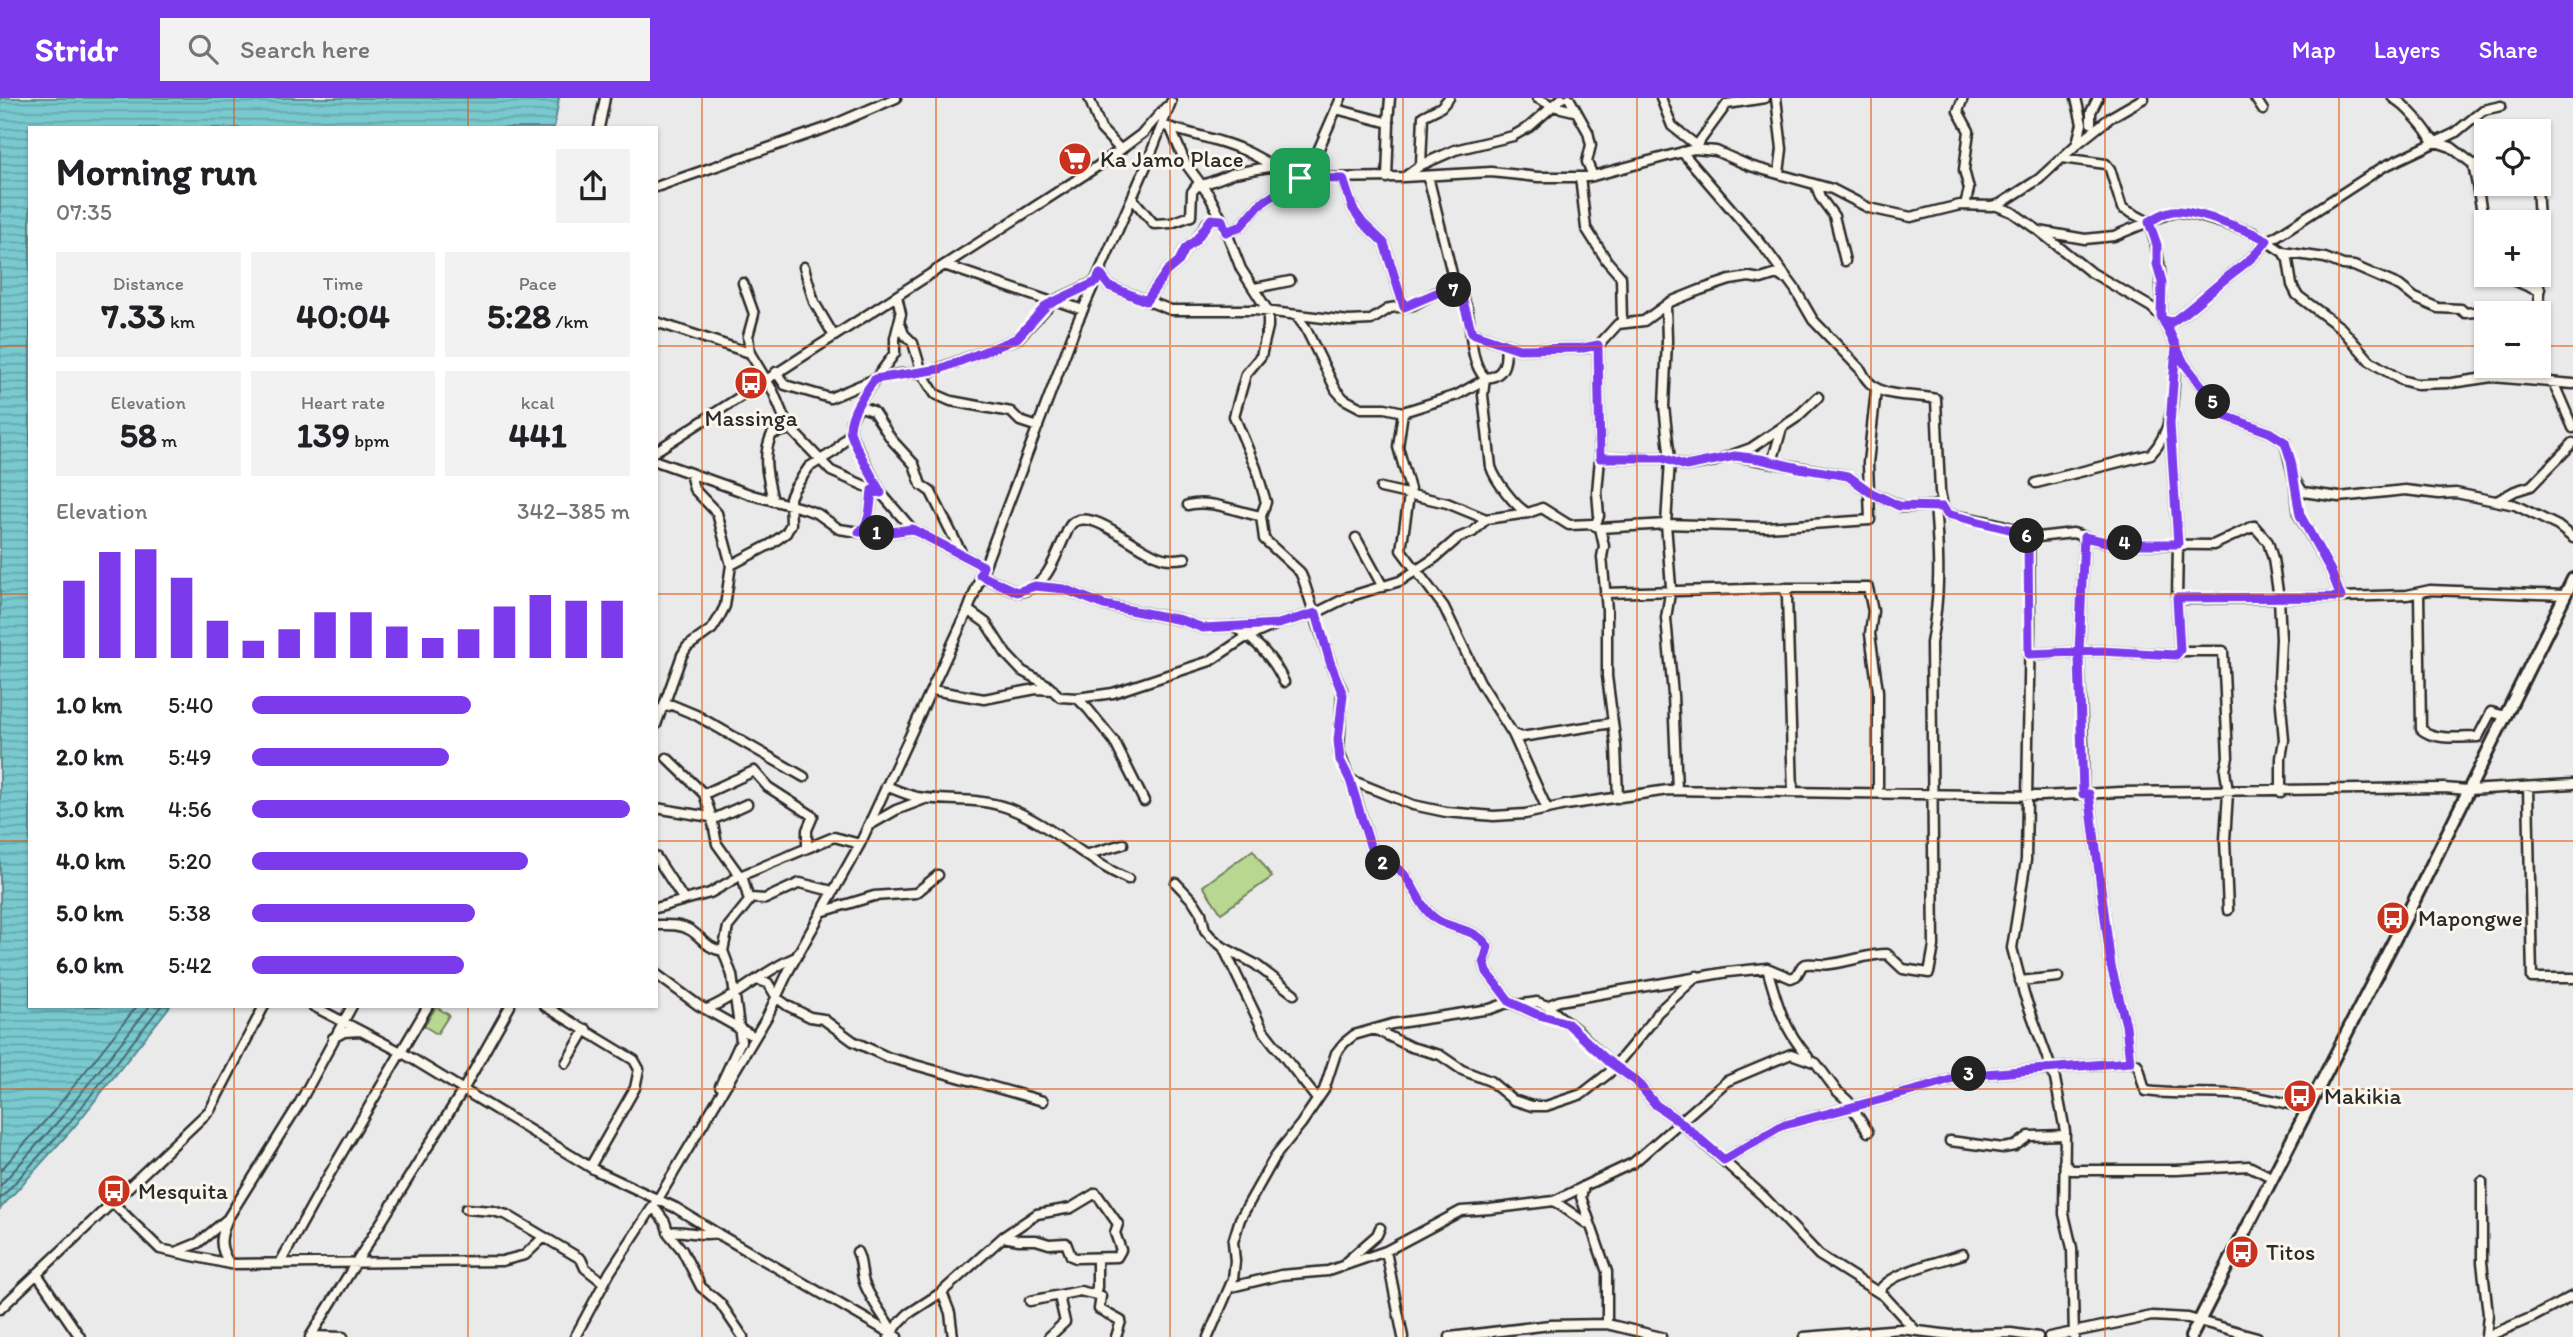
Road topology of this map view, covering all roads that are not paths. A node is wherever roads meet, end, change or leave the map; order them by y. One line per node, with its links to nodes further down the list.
1 (605, 98): 29 (street)
2 (895, 98): 50 (street)
3 (1090, 98): 34 (street)
4 (1342, 98): 22 (street)
5 (1390, 98): 27 (street)
6 (1449, 98): 38 (street)
7 (1536, 98): 20 (street)
8 (1562, 98): 20 (street)
9 (1570, 98): 24 (street)
10 (1661, 98): 33 (street)
11 (1765, 98): 33 (street)
12 (1776, 98): 40 (street)
13 (1963, 98): 53 (street)
14 (2076, 98): 25 (street)
15 (2098, 98): 28 (street)
16 (2144, 98): 26 (street)
17 (2255, 98): 23 (street)
18 (2393, 98): 31 (street)
19 (1172, 100): 30 (street); 34 (street)
20 (1553, 106): 24 (street); 38 (street)
21 (2501, 106): 31 (street)
22 (1336, 109): 27 (street); 45 (street)
23 (2263, 110)
24 (1574, 111): 42 (street)
25 (2081, 118): 28 (street); 32 (street)
26 (2107, 120): 28 (street); 32 (street)
27 (1388, 122): 46 (street)
28 (2091, 123)
29 (599, 126)
30 (1166, 127): 39 (street); 48 (street); 52 (street)
31 (2433, 142): 37 (street); 61 (street)
32 (2077, 144): 36 (street)
33 (1695, 147): 35 (street); 40 (street)
34 (1120, 149): 64 (street)
35 (1682, 152): 42 (street); 68 (street)
36 (2062, 158): 51 (street); 58 (street)
37 (2473, 164): 55 (street)
38 (1421, 165): 43 (street)
39 (1276, 166): 45 (street); 48 (street)
40 (1779, 173): 49 (street)
41 (1428, 176): 43 (street); 44 (street); 74 (street)
42 (1593, 176): 44 (street)
43 (1403, 177): 46 (street)
44 (1580, 177): 89 (street)
45 (1303, 178): 47 (street); 59 (street)
46 (1387, 178): 47 (street)
47 (1343, 179): 81 (street)
48 (1199, 185): 52 (street); 57 (street)
49 (1816, 185): 53 (street); 63 (street)
50 (658, 186)
51 (2013, 196): 54 (street); 56 (street)
52 (1132, 198): 66 (street)
53 (1965, 205): 54 (street)
54 (1997, 206): 56 (street)
55 (2482, 210)
56 (2012, 212): 60 (street)
57 (1222, 220): 59 (street); 77 (street)
58 (2149, 222): 60 (street); 61 (street); 88 (street)
59 (1226, 232): 72 (street)
60 (2039, 232): 88 (street)
61 (2268, 241): 62 (street); 88 (street)
62 (2283, 252): 85 (street); 104 (street)
63 (1845, 261)
64 (944, 265): 75 (street); 76 (street)
65 (804, 267): 94 (street)
66 (1100, 274): 69 (street); 77 (street)
67 (1290, 281): 72 (street)
68 (1788, 281): 80 (street); 106 (street)
69 (1096, 282): 76 (street); 82 (street)
70 (743, 283): 98 (street)
71 (2529, 287): 73 (street)
72 (1255, 288): 78 (street)
73 (2540, 289): 79 (street)
74 (1456, 290): 81 (street); 93 (street)
75 (897, 296): 91 (street); 94 (street)
76 (1054, 301): 82 (street); 100 (street)
77 (1146, 301): 83 (street)
78 (1262, 301): 83 (street); 84 (street)
79 (2540, 301)
80 (1666, 305): 89 (street); 121 (street)
81 (1404, 307): 87 (street)
82 (1079, 308): 111 (street)
83 (1255, 310): 84 (street)
84 (1268, 311): 86 (street); 138 (street)
85 (2474, 312)
86 (1296, 315): 87 (street); 92 (street)
87 (1308, 317): 92 (street)
88 (2162, 318): 97 (street)
89 (1622, 322): 96 (street)
90 (658, 323): 98 (street)
91 (900, 324): 100 (street); 102 (street)
92 (1305, 327): 109 (street)
93 (1472, 333): 95 (street); 103 (street)
94 (834, 336): 99 (street)
95 (1505, 345): 96 (street); 103 (street)
96 (1598, 345): 120 (street)
97 (2176, 346): 110 (street); 125 (street)
98 (750, 353): 101 (street)
99 (776, 372): 101 (street); 102 (street)
100 (922, 373): 102 (street); 111 (street)
101 (766, 379): 114 (street); 117 (street)
102 (875, 379): 108 (street)
103 (1485, 379): 109 (street); 137 (street)
104 (2554, 384): 105 (street); 113 (street)
105 (2573, 384)
106 (1876, 390): 130 (street); 134 (street)
107 (1818, 397): 112 (street)
108 (858, 406): 115 (street); 149 (street)
109 (1403, 412): 129 (street)
110 (2170, 424): 126 (street); 148 (street)
111 (1038, 427): 152 (street)
112 (1782, 428): 118 (street); 123 (street)
113 (2573, 428)
114 (791, 429): 119 (street); 132 (street)
115 (850, 433): 119 (street); 131 (street)
116 (2573, 443): 133 (street)
117 (658, 450)
118 (1735, 456): 121 (street); 123 (street)
119 (820, 458): 128 (street); 136 (street)
120 (1600, 458): 121 (street); 141 (street)
121 (1670, 460): 140 (street)
122 (658, 462): 124 (street)
123 (1772, 462): 130 (street)
124 (690, 473): 132 (street); 151 (street)
125 (2294, 479): 133 (street); 161 (street)
126 (2036, 483)
127 (1381, 488): 129 (street)
128 (872, 490): 131 (street); 143 (street)
129 (1409, 492): 139 (street); 153 (street)
130 (1870, 492): 134 (street); 140 (street)
131 (881, 493): 142 (street)
132 (773, 501): 136 (street)
133 (2497, 502): 147 (street)
134 (1940, 504): 146 (street); 193 (street)
135 (1188, 505): 138 (street)
136 (790, 506): 143 (street); 151 (street)
137 (1528, 513): 139 (street); 141 (street)
138 (1261, 516): 165 (street)
139 (1486, 519): 153 (street)
140 (1666, 524): 141 (street); 158 (street)
141 (1598, 527): 159 (street)
142 (912, 529): 143 (street); 149 (street)
143 (859, 532)
144 (2084, 537): 146 (street); 148 (street); 170 (street)
145 (1356, 538): 156 (street)
146 (2028, 538): 171 (street)
147 (2573, 538)
148 (2178, 544): 162 (street); 163 (street)
149 (961, 552): 152 (street)
150 (1185, 558): 154 (street)
151 (731, 565): 176 (street)
152 (981, 570): 154 (street); 164 (street)
153 (1418, 570): 156 (street); 179 (street)
154 (1035, 586): 167 (street)
155 (2570, 586): 160 (street); 177 (highway)
156 (1383, 587): 165 (street)
157 (1784, 588): 158 (street); 188 (street); 191 (street)
158 (1670, 592): 159 (street); 186 (street)
159 (1605, 593): 178 (street)
160 (2419, 593): 161 (street); 177 (street)
161 (2341, 597): 163 (street)
162 (2177, 598): 163 (street); 169 (street)
163 (2279, 598): 190 (street)
164 (968, 610): 173 (street); 174 (street)
165 (1316, 613): 166 (street); 182 (street)
166 (1278, 624): 167 (street); 168 (street)
167 (1233, 626): 168 (street)
168 (1250, 637): 172 (street); 175 (street)
169 (2180, 650): 170 (street); 189 (street)
170 (2079, 652): 171 (street); 194 (street)
171 (2029, 654): 195 (street)
172 (1284, 682)
173 (932, 690): 174 (street); 184 (street)
174 (1053, 690): 175 (street)
175 (1077, 698): 198 (street)
176 (660, 708): 181 (street)
177 (2505, 716): 187 (highway)
178 (1612, 722): 179 (street); 197 (street)
179 (1513, 734): 201 (street)
180 (667, 758): 192 (street)
181 (804, 777)
182 (1350, 780): 201 (street); 233 (street)
183 (2573, 784): 185 (street)
184 (886, 786): 196 (street); 203 (street)
185 (2528, 787): 187 (street); 227 (street)
186 (1677, 790): 188 (street); 197 (street)
187 (2468, 790): 190 (street); 304 (highway)
188 (1793, 792): 191 (street)
189 (2228, 792): 190 (street); 194 (street); 217 (street)
190 (2281, 792)
191 (1878, 793): 193 (street)
192 (704, 794): 202 (street); 206 (street)
193 (1933, 794): 195 (street); 223 (street)
194 (2086, 794): 195 (street); 252 (street)
195 (2027, 796): 229 (street)
196 (929, 797): 203 (street); 207 (street)
197 (1618, 798): 201 (street)
198 (1144, 801)
199 (747, 804): 202 (street)
200 (658, 808): 202 (street)
201 (1547, 809)
202 (712, 818): 209 (street)
203 (868, 826): 204 (street)
204 (860, 844): 206 (street); 213 (street)
205 (1123, 844): 207 (street)
206 (807, 848): 209 (street)
207 (1085, 855): 211 (street)
208 (658, 860): 215 (street)
209 (741, 876): 214 (street); 215 (street)
210 (938, 876): 218 (street)
211 (1128, 879)
212 (1176, 883): 220 (street)
213 (832, 891): 214 (street); 218 (street)
214 (750, 898): 221 (street)
215 (684, 900): 216 (street)
216 (658, 907)
217 (2228, 911)
218 (821, 912): 222 (street)
219 (658, 925): 221 (street)
220 (1223, 947): 231 (street); 258 (street)
221 (723, 951): 230 (street)
222 (796, 957): 228 (street); 232 (street)
223 (1767, 968): 225 (street); 251 (street)
224 (658, 975): 241 (street)
225 (1698, 976): 234 (street); 254 (street)
226 (2057, 977): 229 (street)
227 (2573, 978)
228 (756, 981): 230 (street); 232 (street)
229 (2020, 981): 255 (street)
230 (736, 994): 241 (street); 244 (street)
231 (1294, 994)
232 (777, 998): 248 (street); 259 (street)
233 (1513, 1003): 234 (street); 242 (street); 245 (street)
234 (1547, 1006): 242 (street)
235 (263, 1008): 274 (street)
236 (317, 1008): 243 (street)
237 (351, 1008): 243 (street)
238 (427, 1008): 250 (street)
239 (509, 1008): 256 (street)
240 (548, 1008): 246 (street)
241 (707, 1009): 244 (street)
242 (1561, 1020): 254 (street)
243 (343, 1021): 247 (street); 249 (street)
244 (739, 1029): 248 (street); 257 (street)
245 (1374, 1029): 254 (street); 258 (street)
246 (586, 1030): 253 (street); 268 (street)
247 (361, 1031): 249 (street); 250 (street)
248 (755, 1037): 257 (street)
249 (333, 1038): 276 (street)
250 (401, 1052): 256 (street); 283 (street)
251 (1810, 1059): 261 (street); 262 (street)
252 (2130, 1062): 255 (street); 260 (street)
253 (566, 1063)
254 (1617, 1066): 262 (street)
255 (2051, 1069): 261 (street); 264 (street)
256 (463, 1090): 268 (street); 289 (street)
257 (719, 1094): 273 (street)
258 (1317, 1100): 296 (street)
259 (1043, 1101)
260 (2301, 1107)
261 (1852, 1108): 263 (street); 266 (street)
262 (1679, 1121): 266 (street); 271 (street)
263 (1868, 1132)
264 (2065, 1135): 265 (street); 267 (street)
265 (1950, 1141)
266 (1724, 1160): 298 (street)
267 (2064, 1162): 269 (street); 308 (street)
268 (590, 1167): 273 (street)
269 (2267, 1175)
270 (2482, 1182): 328 (street)
271 (1584, 1186): 272 (street); 277 (street)
272 (1554, 1200): 277 (street); 284 (street)
273 (655, 1202): 279 (street); 280 (street); 295 (street)
274 (113, 1203): 285 (street); 294 (street)
275 (466, 1209): 281 (street)
276 (228, 1218): 285 (street); 292 (street)
277 (1591, 1227): 305 (street)
278 (1380, 1228): 293 (street)
279 (668, 1232): 280 (street); 315 (street)
280 (717, 1233): 309 (street)
281 (544, 1237): 289 (street); 295 (street)
282 (1003, 1237): 288 (street); 288 (street); 297 (street)
283 (289, 1248): 290 (street); 291 (street)
284 (1386, 1251): 293 (street); 320 (street)
285 (176, 1252): 292 (street)
286 (857, 1252): 309 (street)
287 (1963, 1254): 298 (street)
288 (1097, 1259): 299 (street)
289 (355, 1262): 291 (street); 311 (street)
290 (280, 1263): 291 (street); 292 (street)
291 (302, 1263)
292 (230, 1264)
293 (1343, 1264): 296 (street)
294 (37, 1274): 303 (street); 312 (street)
295 (604, 1283): 307 (street)
296 (1231, 1287): 319 (street)
297 (942, 1292): 309 (street); 316 (street)
298 (1878, 1292): 306 (street)
299 (1095, 1294): 300 (street); 318 (street)
300 (1059, 1296): 302 (street); 317 (street)
301 (2573, 1296): 328 (street)
302 (1030, 1301)
303 (0, 1308)
304 (2199, 1321): 308 (street); 326 (highway); 327 (street)
305 (1607, 1324): 310 (street); 322 (street)
306 (1915, 1330): 323 (street); 324 (street)
307 (577, 1334): 314 (street)
308 (2074, 1334): 325 (street)
309 (892, 1335)
310 (1492, 1335): 321 (street)
311 (311, 1336): 313 (street)
312 (80, 1337)
313 (343, 1337)
314 (569, 1337)
315 (743, 1337)
316 (953, 1337)
317 (1049, 1337)
318 (1116, 1337)
319 (1208, 1337)
320 (1403, 1337)
321 (1450, 1337)
322 (1661, 1337)
323 (1804, 1337)
324 (2038, 1337)
325 (2049, 1337)
326 (2191, 1337)
327 (2258, 1337)
328 (2487, 1337)

